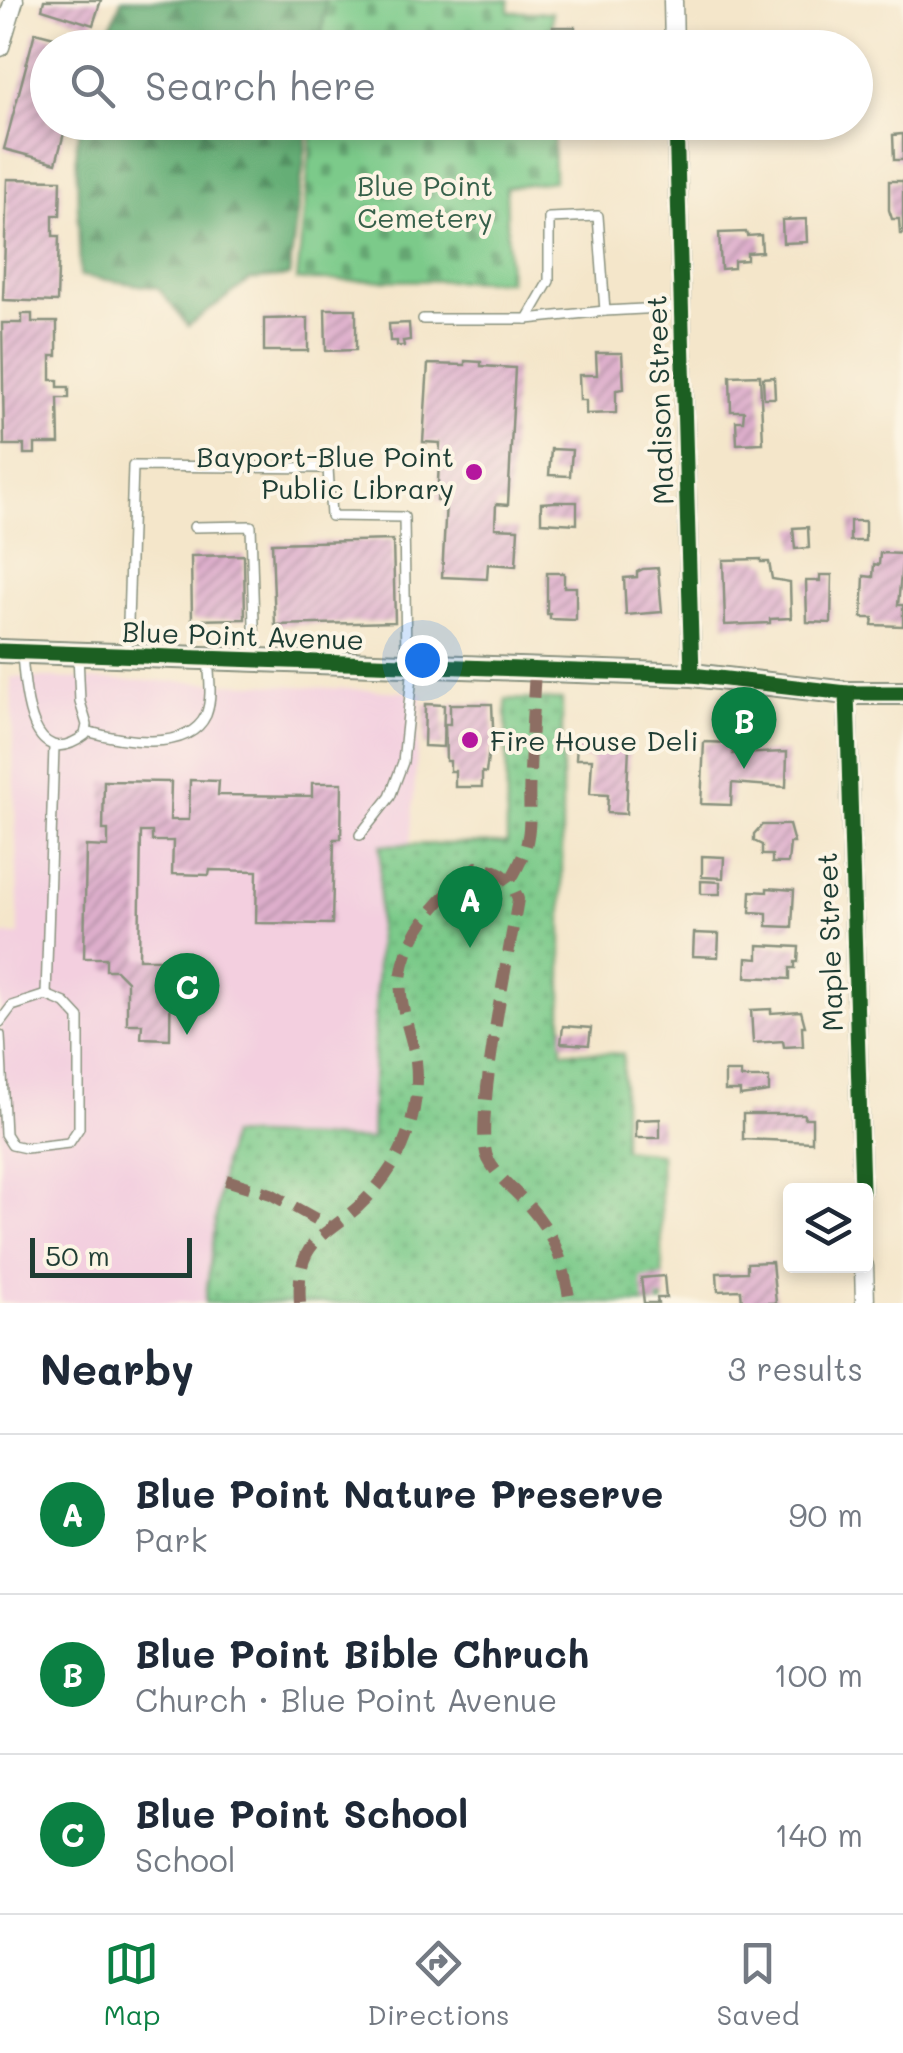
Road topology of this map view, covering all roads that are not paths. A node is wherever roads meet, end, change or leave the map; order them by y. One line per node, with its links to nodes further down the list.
1 (14, 0): 4 (street)
2 (673, 0): 3 (street)
3 (674, 30)
4 (0, 46)
5 (676, 140): 6 (street, Madison Street)
6 (681, 307): 7 (lane); 17 (street, Madison Street)
7 (605, 312): 9 (lane); 9 (lane)
8 (423, 319): 9 (lane)
9 (528, 319)
10 (194, 527): 15 (lane)
11 (11, 651): 12 (street, Blue Point Avenue); 21 (lane)
12 (78, 654): 13 (street, Blue Point Avenue); 20 (lane)
13 (127, 656): 14 (street, Blue Point Avenue); 16 (lane)
14 (208, 658): 15 (street, Blue Point Avenue); 20 (lane)
15 (256, 660): 16 (street, Blue Point Avenue)
16 (410, 665): 17 (street, Blue Point Avenue); 22 (lane)
17 (692, 675): 18 (street, Blue Point Avenue)
18 (847, 693): 19 (street, Blue Point Avenue); 26 (street, Maple Street)
19 (903, 693)
20 (86, 731): 21 (lane)
21 (54, 746): 23 (lane)
22 (360, 835)
23 (46, 994): 24 (lane); 25 (lane)
24 (0, 1022)
25 (0, 1035)
26 (862, 1183)
27 (864, 1273): 28 (street)
28 (865, 1303)

